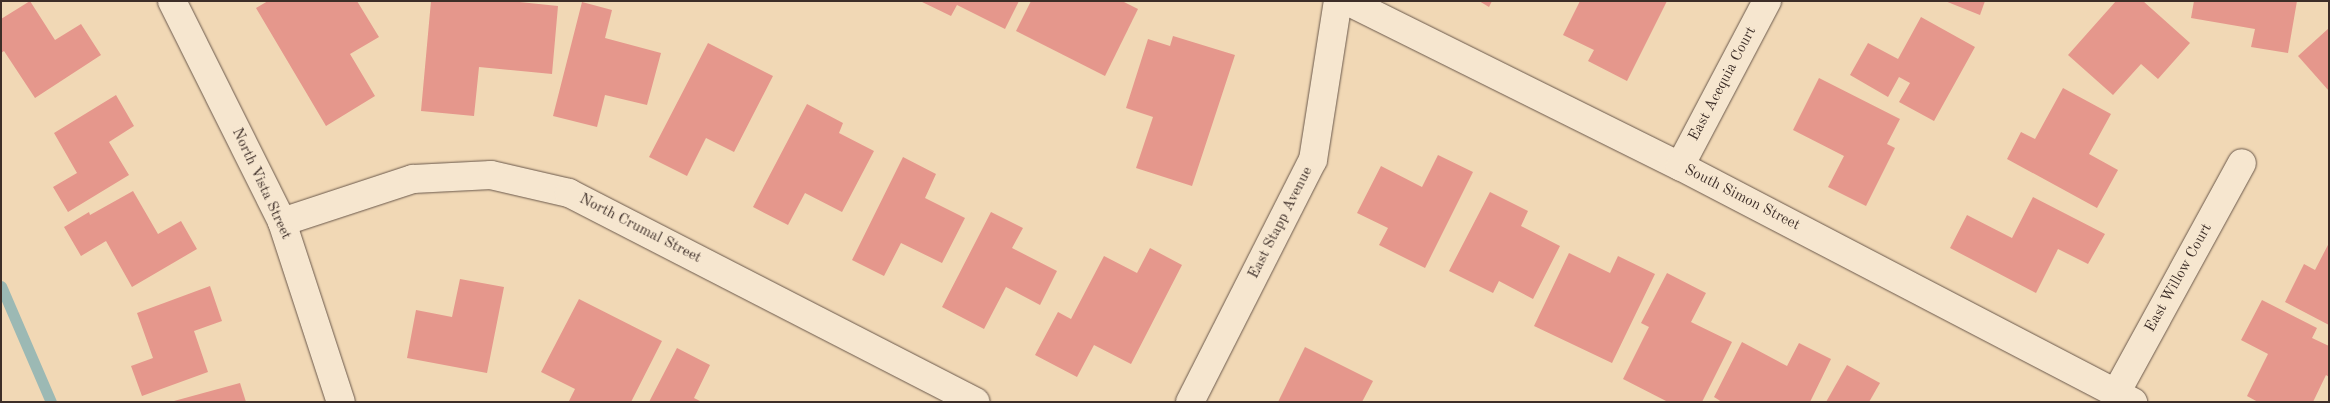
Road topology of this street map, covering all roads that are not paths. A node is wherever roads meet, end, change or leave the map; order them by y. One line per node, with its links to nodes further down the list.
1 (172, 1): 7 (street, North Vista Street)
2 (1338, 1): 11 (street, East Stapp Avenue)
3 (1347, 1): 6 (street, South Simon Street)
4 (1767, 1): 6 (street, East Acequia Court)
5 (2242, 163): 8 (street, East Willow Court)
6 (1680, 166): 8 (street, South Simon Street)
7 (282, 222): 9 (street, North Vista Street); 10 (street, North Crumal Street)
8 (2124, 397)
9 (341, 402)
10 (975, 402)
11 (1190, 402)

